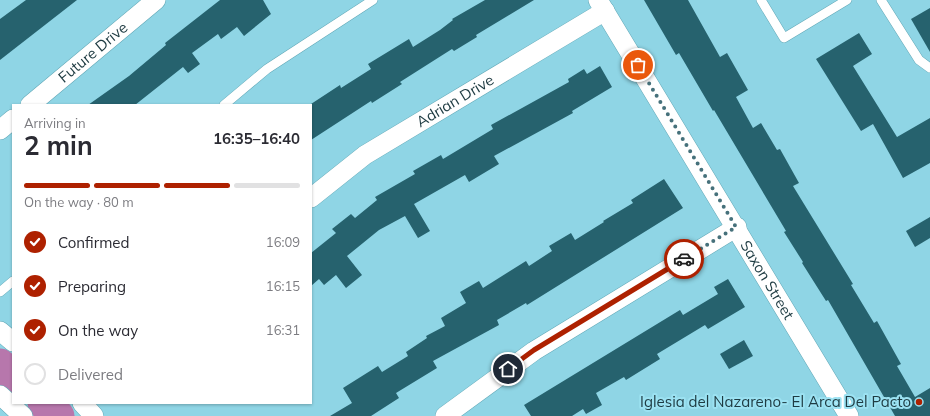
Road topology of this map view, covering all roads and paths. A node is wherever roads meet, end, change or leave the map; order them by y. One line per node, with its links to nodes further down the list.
1 (156, 0): 8 (street, Future Drive)
2 (373, 0): 9 (lane)
3 (761, 0): 4 (lane)
4 (846, 0)
5 (881, 0): 7 (lane)
6 (602, 5): 12 (street, Adrian Drive); 13 (street, Saxon Street)
7 (930, 68)
8 (31, 104)
9 (225, 104)
10 (12, 120): 11 (street)
11 (0, 130)
12 (312, 197)
13 (736, 227): 22 (street); 23 (street, Saxon Street)
14 (12, 282): 15 (lane)
15 (0, 292)
16 (0, 331): 17 (street)
17 (12, 341)
18 (0, 395): 20 (street)
19 (83, 404): 21 (street)
20 (22, 416)
21 (94, 416)
22 (445, 416)
23 (849, 416)

